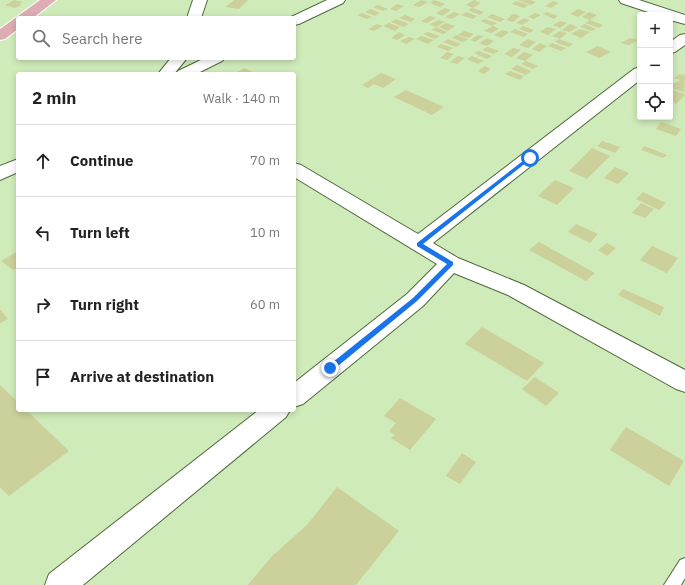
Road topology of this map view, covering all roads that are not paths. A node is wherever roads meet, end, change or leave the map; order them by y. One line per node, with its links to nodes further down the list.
1 (49, 0): 5 (main road)
2 (200, 0): 6 (street)
3 (338, 0): 7 (street)
4 (626, 0): 8 (street)
5 (27, 16)
6 (195, 16)
7 (296, 20)
8 (685, 20)
9 (16, 24): 10 (main road)
10 (0, 36)
11 (685, 38): 12 (street)
12 (671, 48)
13 (177, 60): 15 (street)
14 (213, 60): 16 (street)
15 (168, 72)
16 (188, 72)
17 (637, 74): 23 (street)
18 (16, 165): 20 (street)
19 (296, 170): 23 (street)
20 (0, 174)
21 (16, 182): 22 (street)
22 (0, 185)
23 (419, 244): 24 (street)
24 (451, 263): 25 (street); 26 (street)
25 (685, 382)
26 (296, 395)
27 (276, 412): 29 (street)
28 (685, 565): 30 (lane)
29 (60, 585)
30 (672, 585)

